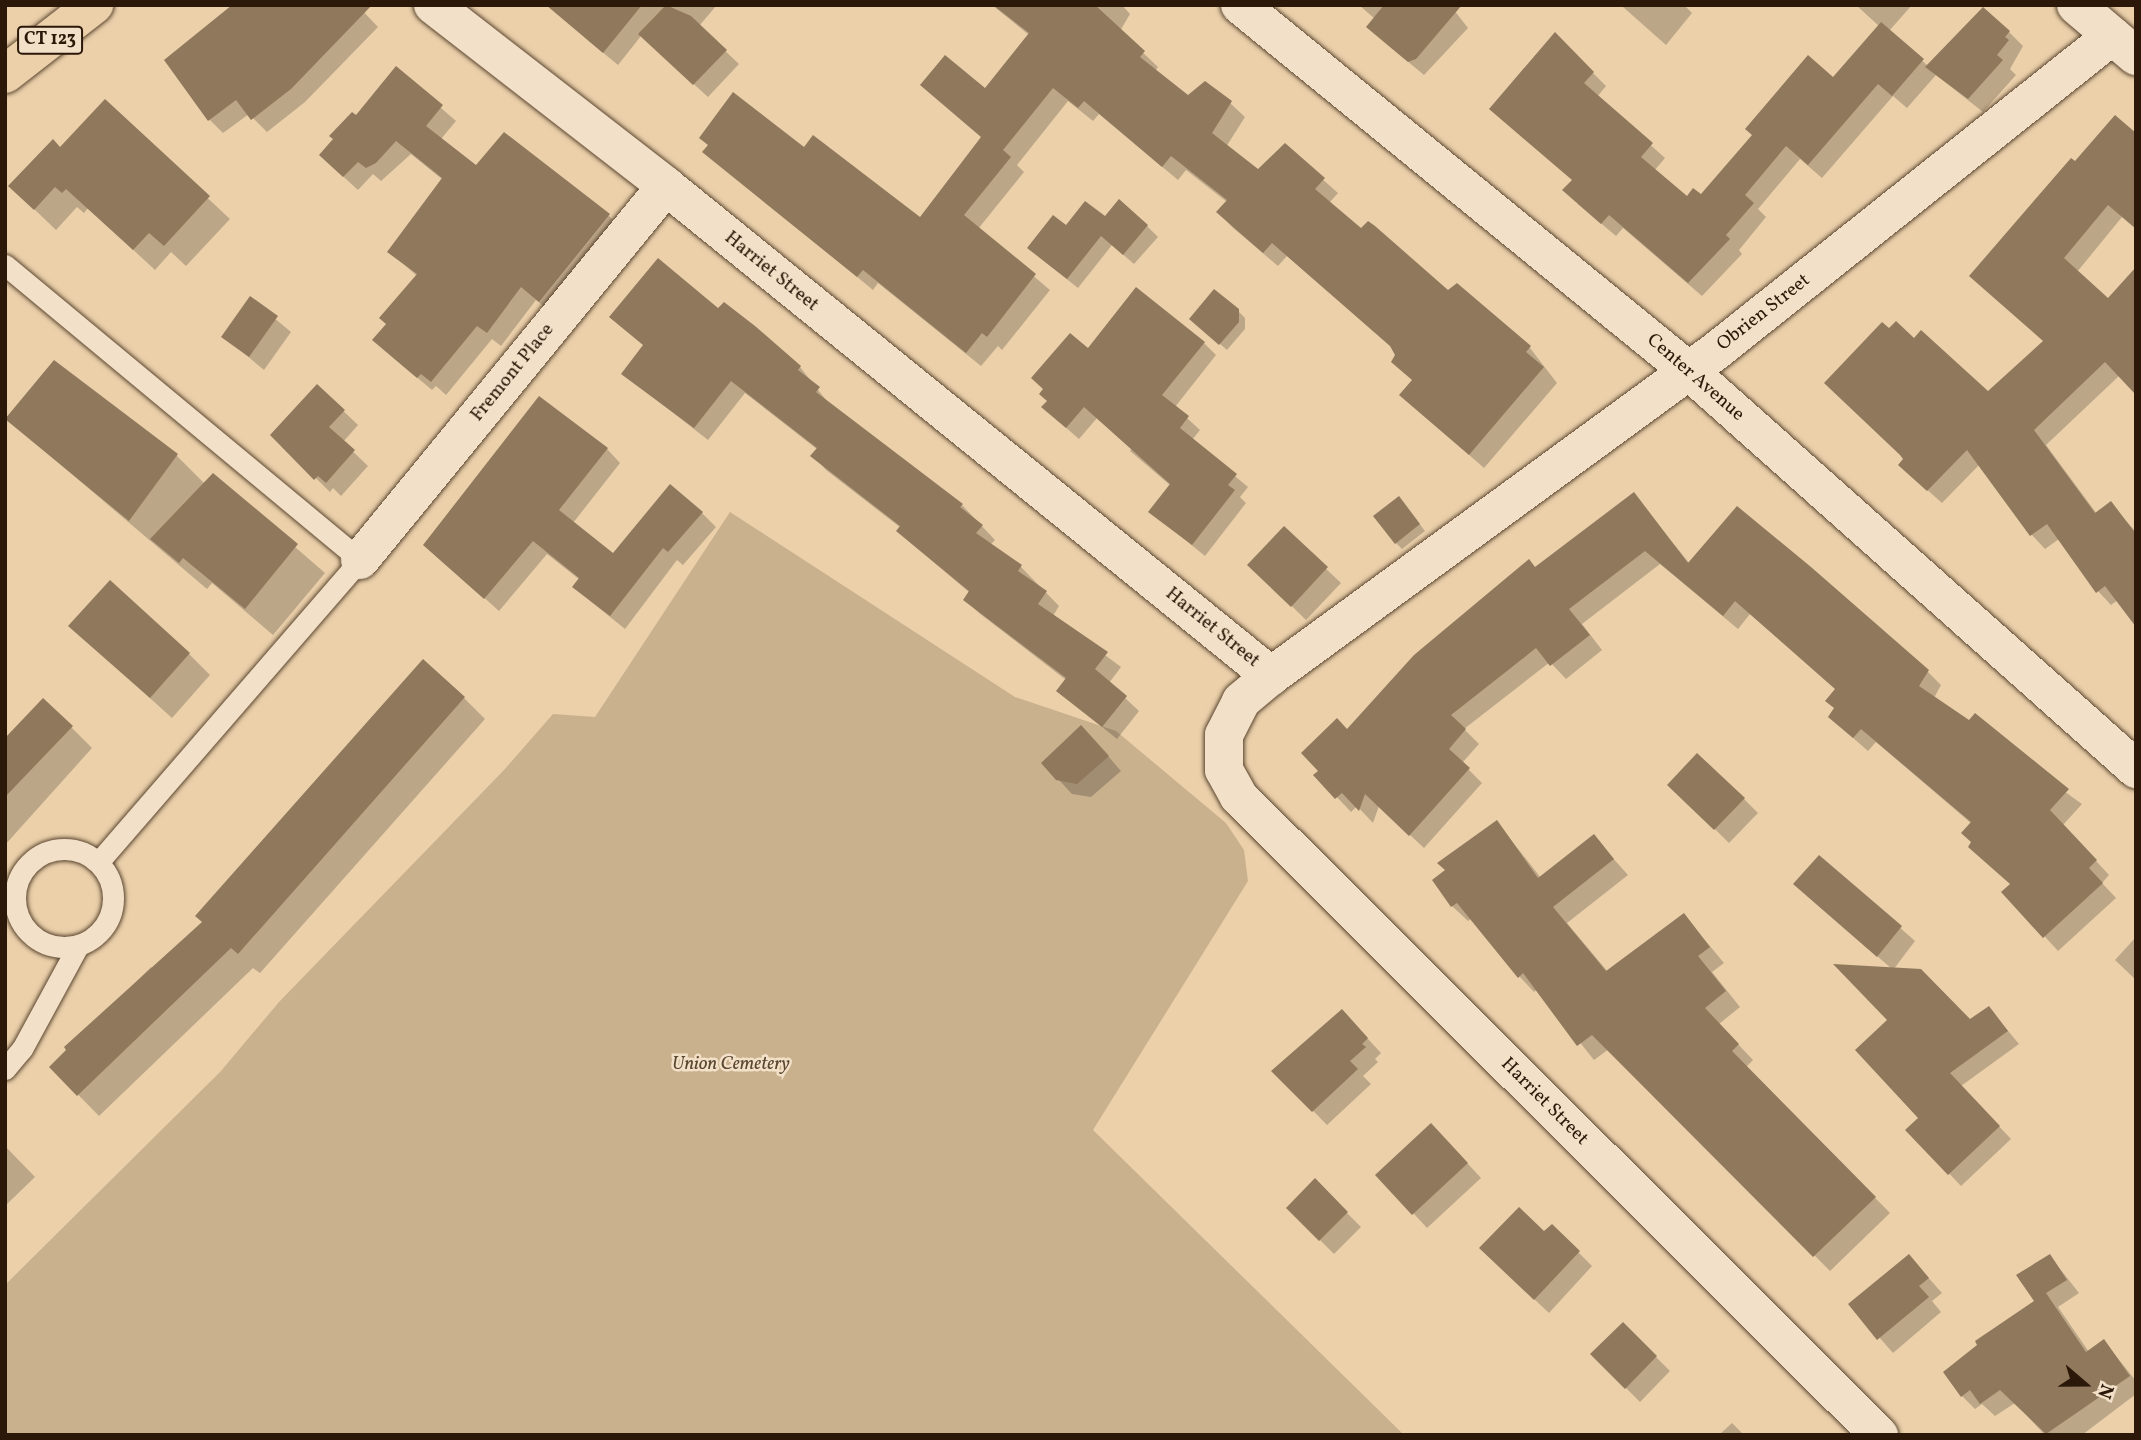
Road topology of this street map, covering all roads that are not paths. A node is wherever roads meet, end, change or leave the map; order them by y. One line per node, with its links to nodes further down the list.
1 (433, 5): 7 (street, Harriet Street)
2 (1240, 5): 9 (street, Center Avenue)
3 (2076, 5): 5 (street)
4 (79, 10): 6 (main road, CT 123)
5 (2124, 46): 9 (street, Obrien Street)
6 (5, 74)
7 (666, 186): 10 (street, Fremont Place); 11 (street, Harriet Street)
8 (5, 265): 10 (lane)
9 (1689, 371): 11 (street, Obrien Street); 12 (street, Center Avenue)
10 (360, 560): 13 (lane)
11 (1271, 676): 16 (street, Harriet Street)
12 (2136, 769)
13 (98, 862): 14 (lane); 14 (lane)
14 (78, 946): 15 (lane)
15 (5, 1069)
16 (1879, 1435)

